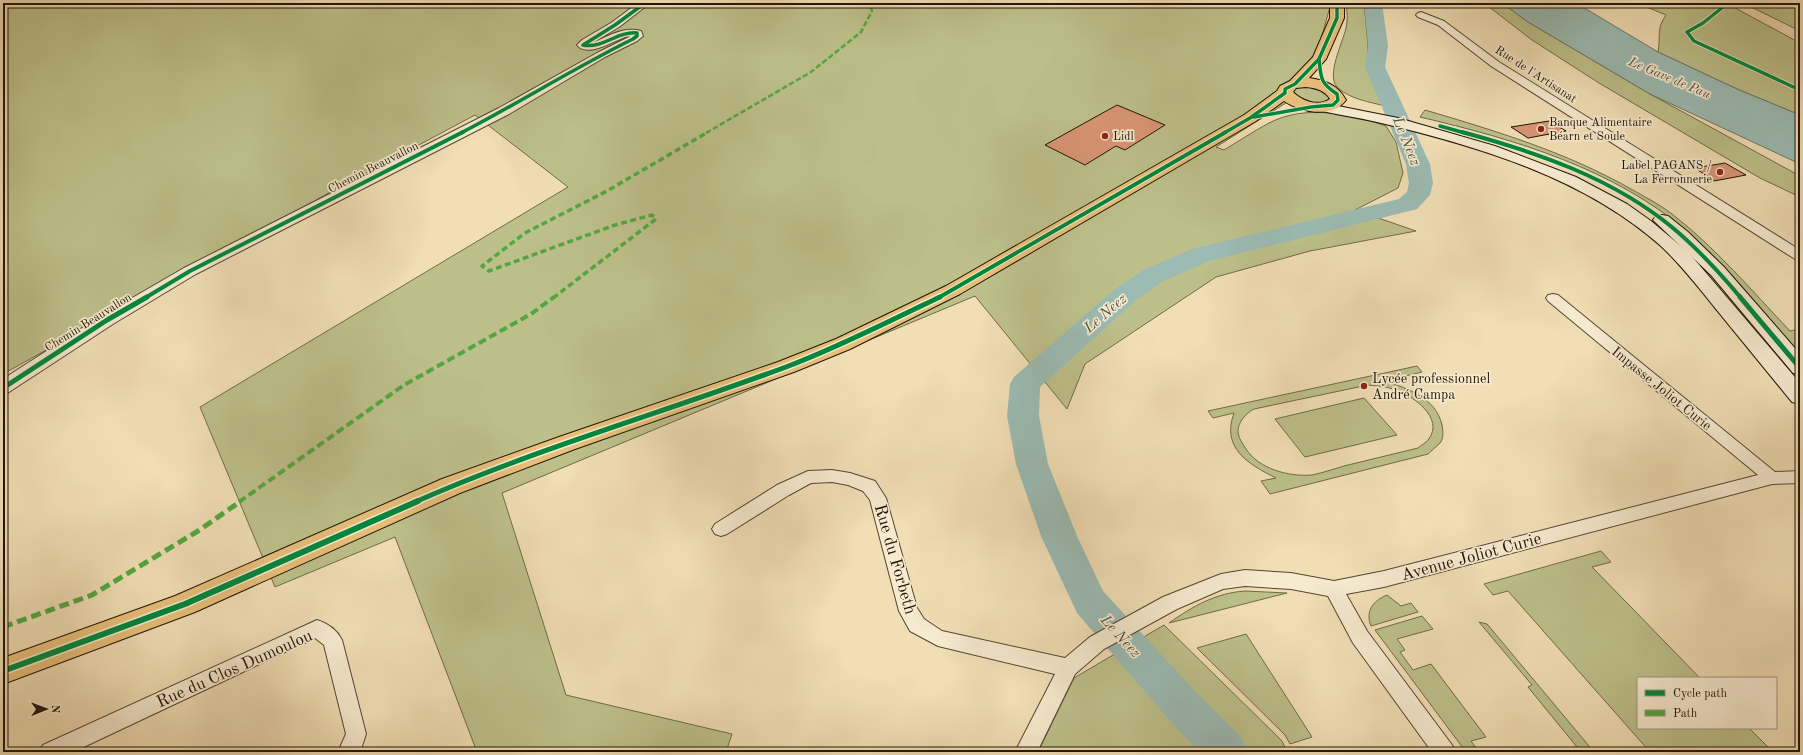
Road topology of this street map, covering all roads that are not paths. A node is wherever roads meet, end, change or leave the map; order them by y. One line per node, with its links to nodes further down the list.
1 (645, 3): 14 (street, Chemin Beauvallon)
2 (1337, 3): 4 (main road)
3 (1421, 15): 11 (street, Rue de l'Artisanat)
4 (1319, 59): 5 (main road); 6 (main road)
5 (1290, 88): 6 (main road); 7 (main road); 9 (main road)
6 (1331, 91): 7 (main road); 8 (main road)
7 (1317, 107): 8 (main road); 9 (main road)
8 (1378, 113): 10 (main road)
9 (1250, 118): 21 (main road)
10 (1414, 123): 13 (main road); 15 (main road)
11 (1800, 256)
12 (1552, 298): 17 (street, Impasse Joliot Curie)
13 (1800, 368)
14 (3, 388)
15 (1800, 397)
16 (1800, 477): 17 (street, Avenue Joliot Curie)
17 (1772, 478): 19 (street, Avenue Joliot Curie)
18 (721, 529): 20 (street, Rue du Forbeth)
19 (1334, 589): 20 (street); 25 (street)
20 (1068, 668): 24 (street)
21 (3, 671)
22 (50, 752): 23 (street, Rue du Clos Dumoulou)
23 (349, 752)
24 (1026, 752)
25 (1445, 752)

